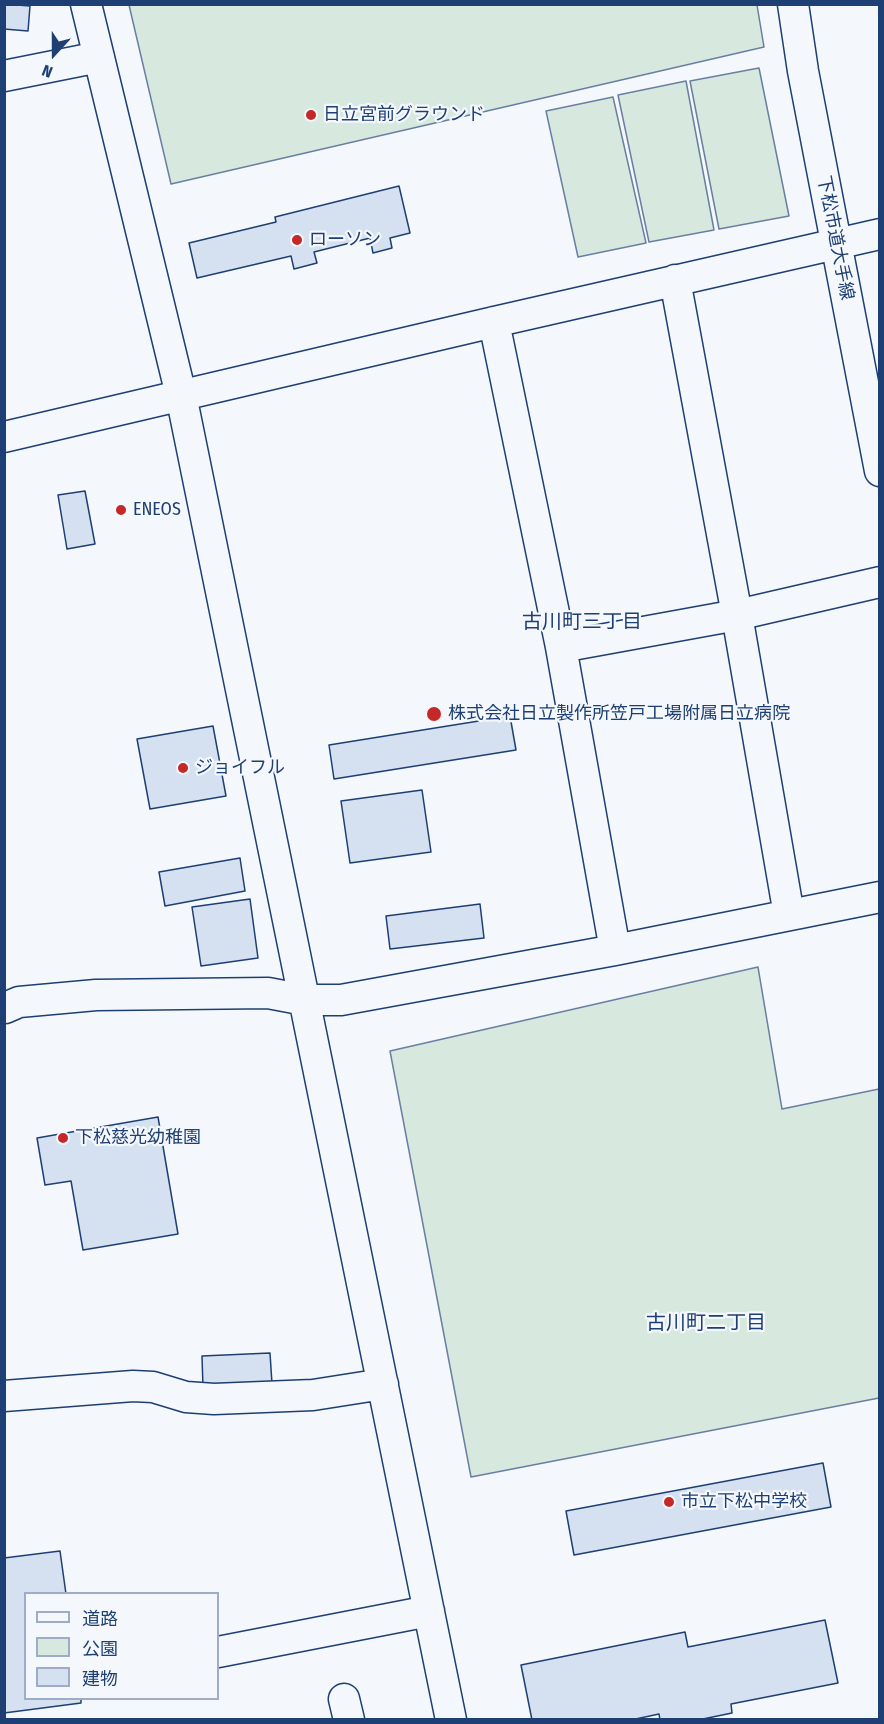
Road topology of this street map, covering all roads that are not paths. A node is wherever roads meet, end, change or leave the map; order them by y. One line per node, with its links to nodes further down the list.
1 (86, 4): 3 (street)
2 (793, 4): 6 (street, 下松市道大手線)
3 (99, 57): 4 (street); 9 (street)
4 (4, 75)
5 (879, 234): 6 (street)
6 (836, 243): 7 (street); 11 (street, 下松市道大手線)
7 (675, 280): 8 (street); 13 (street)
8 (494, 322): 9 (street); 14 (street)
9 (181, 395): 10 (street); 18 (street)
10 (4, 436)
11 (879, 471)
12 (879, 582): 13 (street)
13 (737, 615): 14 (street); 16 (street)
14 (561, 647): 17 (street)
15 (879, 897): 16 (street)
16 (789, 915): 17 (street)
17 (615, 950): 18 (street)
18 (305, 1000): 19 (street); 20 (street)
19 (5, 1008)
20 (383, 1384): 21 (street); 22 (street)
21 (4, 1396)
22 (429, 1611): 23 (street); 24 (street)
23 (219, 1652)
24 (451, 1719)

